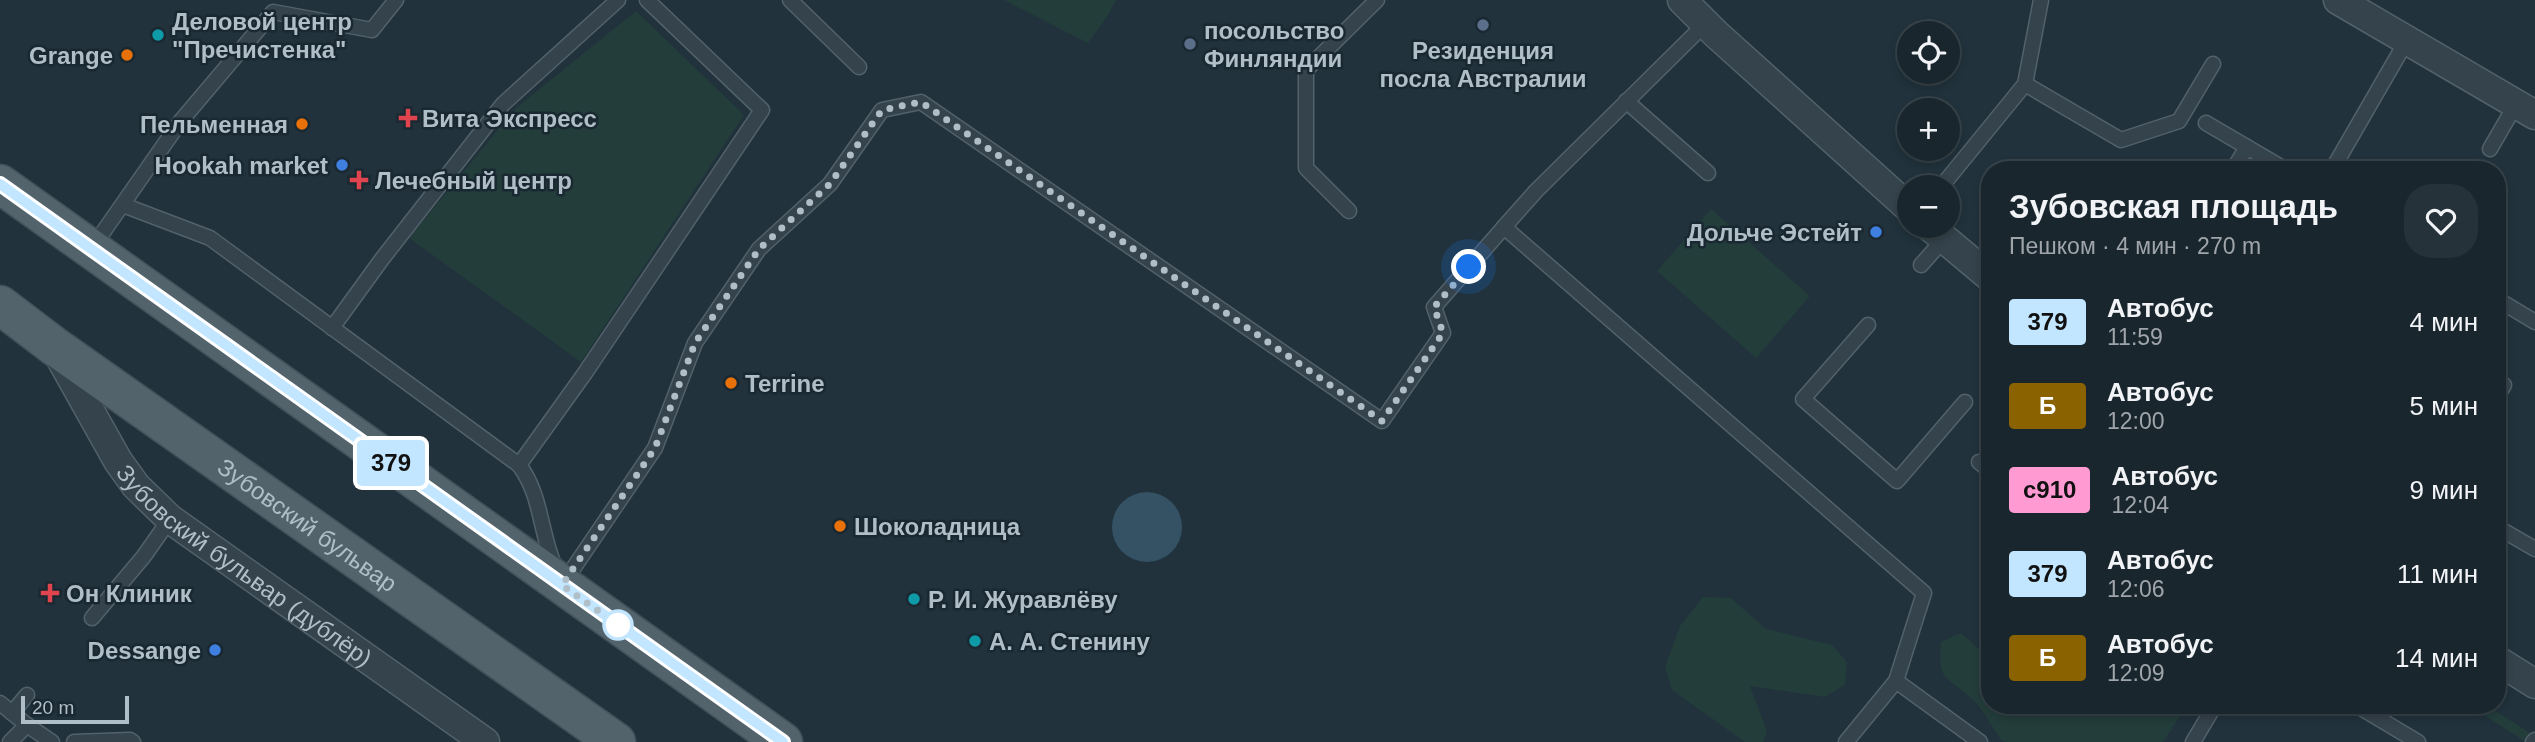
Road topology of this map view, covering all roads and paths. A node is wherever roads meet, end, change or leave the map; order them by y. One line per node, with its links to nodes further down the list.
1 (286, 0): 10 (lane)
2 (396, 0): 10 (lane)
3 (618, 0): 40 (lane)
4 (647, 0): 43 (lane)
5 (790, 0): 14 (lane)
6 (1377, 0): 29 (lane)
7 (1682, 0): 11 (street)
8 (2041, 0): 15 (lane)
9 (2338, 0): 12 (street)
10 (273, 12): 28 (lane)
11 (1705, 24): 16 (lane); 27 (street)
12 (2407, 40): 17 (street); 23 (lane)
13 (2213, 64): 15 (lane)
14 (859, 67)
15 (2025, 84): 25 (lane)
16 (1626, 101): 24 (lane); 30 (lane)
17 (2526, 110): 20 (lane)
18 (2206, 123): 19 (lane)
19 (2247, 147): 21 (lane); 22 (lane)
20 (2490, 149)
21 (2238, 161)
22 (2271, 161)
23 (2337, 161)
24 (1709, 173)
25 (1951, 175)
26 (0, 184): 33 (main road)
27 (1897, 197)
28 (123, 205): 33 (lane); 40 (lane)
29 (1349, 211)
30 (1504, 227): 47 (lane); 50 (lane)
31 (1934, 238): 34 (lane)
32 (1944, 238): 35 (street)
33 (91, 250): 47 (main road)
34 (1921, 265)
35 (1981, 269)
36 (2506, 304): 38 (lane)
37 (0, 305): 41 (main road, Зубовский бульвар)
38 (2535, 322)
39 (1868, 325): 42 (lane)
40 (332, 328): 43 (lane)
41 (54, 346): 44 (street, Зубовский бульвар (дублёр)); 63 (main road, Зубовский бульвар)
42 (1965, 402)
43 (519, 465): 47 (lane)
44 (170, 519): 48 (lane); 62 (street, Зубовский бульвар (дублёр))
45 (2506, 532): 46 (lane)
46 (2535, 549)
47 (562, 585): 64 (main road)
48 (93, 618)
49 (2506, 666): 51 (street)
50 (1896, 681): 65 (lane); 66 (lane)
51 (2535, 684)
52 (27, 695): 54 (lane)
53 (0, 703): 54 (lane)
54 (12, 713): 57 (lane)
55 (2210, 714): 67 (lane)
56 (2371, 714): 68 (lane)
57 (27, 725): 58 (lane); 59 (lane)
58 (10, 742)
59 (52, 742)
60 (74, 742): 61 (lane)
61 (133, 742)
62 (485, 742)
63 (616, 742)
64 (783, 742)
65 (1846, 742)
66 (1980, 742)
67 (2193, 742)
68 (2418, 742)

